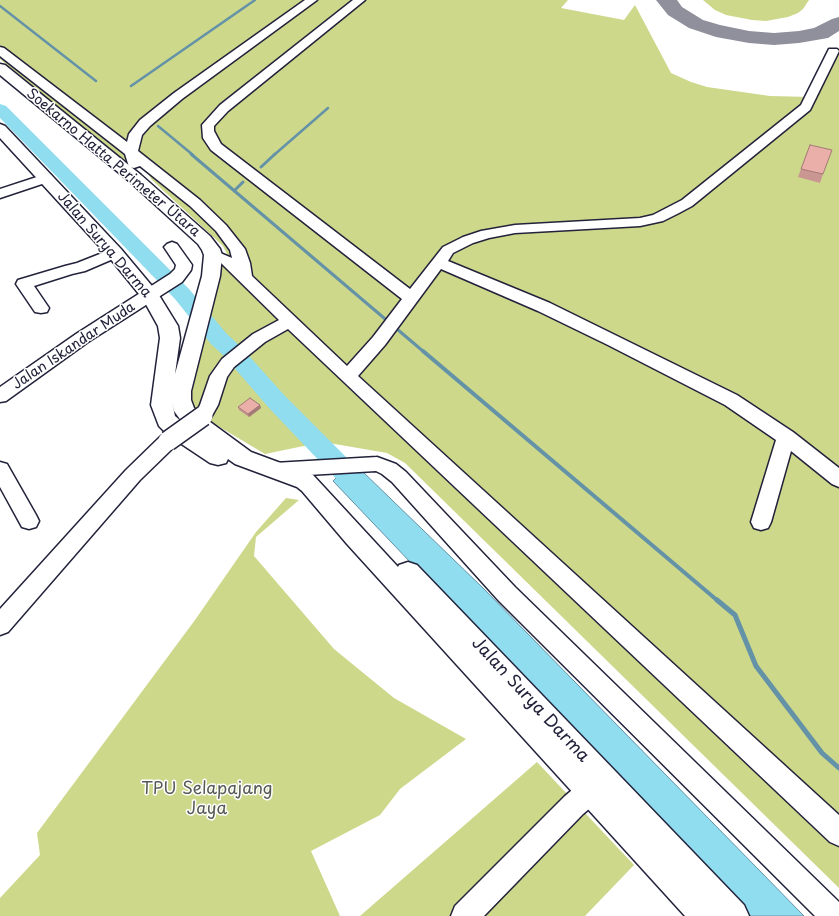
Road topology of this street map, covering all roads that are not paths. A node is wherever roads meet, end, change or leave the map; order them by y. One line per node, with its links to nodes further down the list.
1 (312, 0): 7 (street)
2 (360, 0): 17 (street)
3 (0, 50): 7 (street)
4 (833, 51): 14 (street)
5 (0, 68): 9 (main road, Soekarno Hatta Perimeter Utara)
6 (0, 129): 8 (main road, Jalan Surya Darma)
7 (131, 152): 9 (street); 15 (street)
8 (46, 178): 10 (street); 12 (main road, Jalan Surya Darma)
9 (135, 178): 13 (main road, Soekarno Hatta Perimeter Utara)
10 (0, 194)
11 (172, 247): 16 (street, Jalan Iskandar Muda)
12 (115, 253): 16 (main road, Jalan Surya Darma); 18 (street)
13 (213, 255): 15 (street); 24 (main road)
14 (438, 262): 17 (street); 22 (street)
15 (244, 278): 19 (street)
16 (156, 292): 21 (street, Jalan Iskandar Muda); 26 (main road, Jalan Surya Darma)
17 (410, 298): 20 (street)
18 (41, 308)
19 (289, 322): 20 (street); 30 (street, bridge)
20 (348, 377): 32 (street)
21 (2, 393)
22 (786, 437): 25 (street); 29 (street)
23 (0, 469): 27 (street)
24 (274, 470): 26 (main road); 36 (street)
25 (839, 479)
26 (319, 495): 31 (main road, Jalan Surya Darma)
27 (6, 498): 28 (street)
28 (29, 521)
29 (761, 522)
30 (0, 625)
31 (598, 785): 33 (street); 34 (main road, Jalan Surya Darma); 35 (main road, Jalan Surya Darma)
32 (839, 833)
33 (465, 916)
34 (706, 916)
35 (733, 916)
36 (834, 916)

